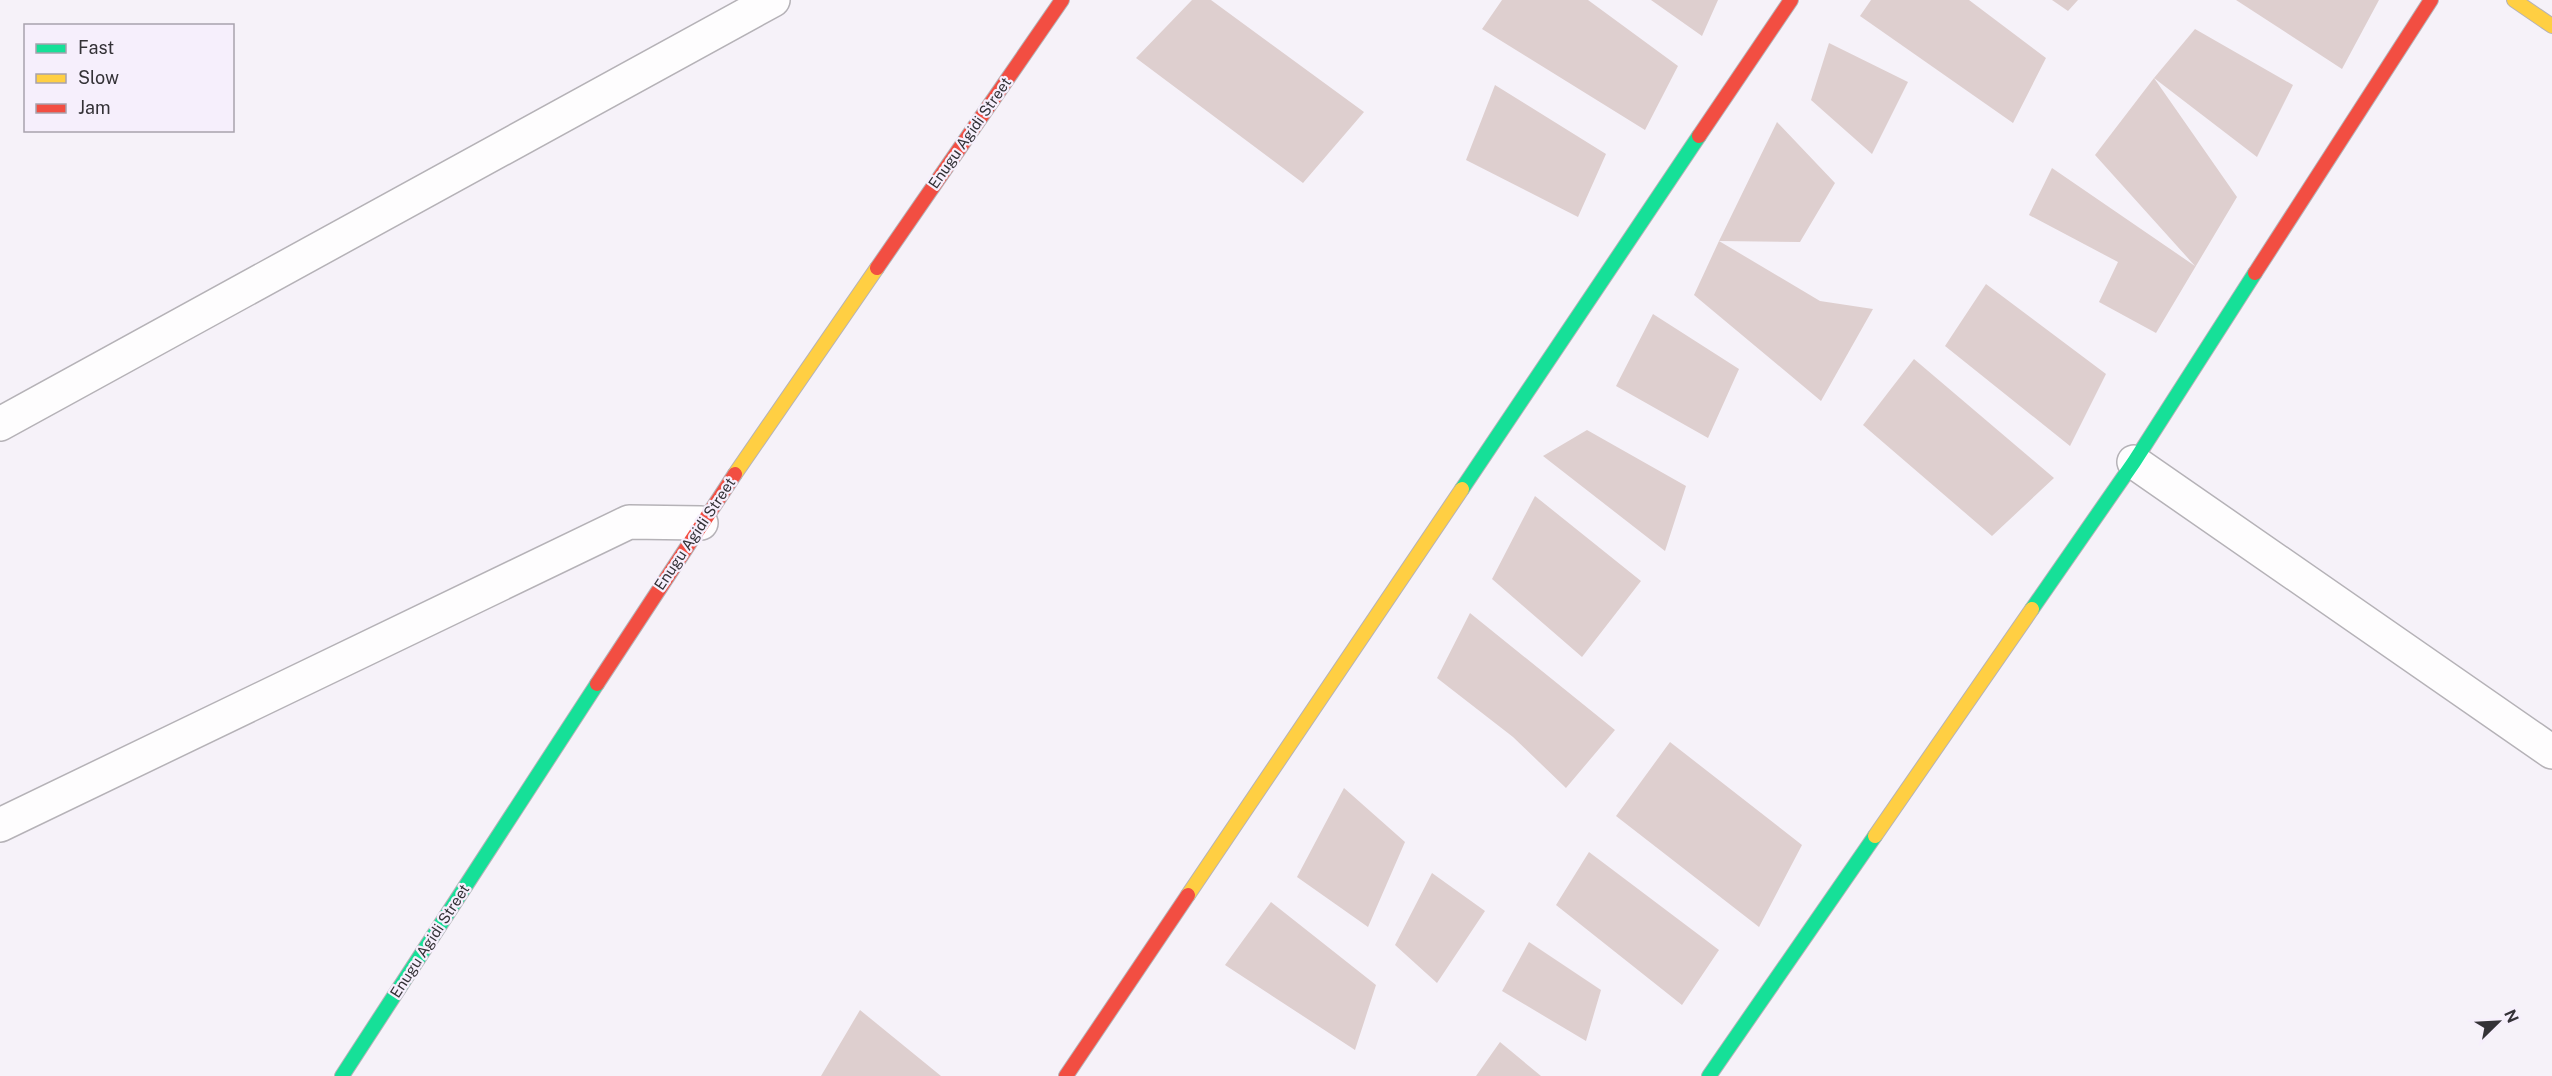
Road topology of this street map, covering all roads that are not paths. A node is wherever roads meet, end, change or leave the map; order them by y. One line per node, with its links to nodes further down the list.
1 (773, 0): 7 (street)
2 (1062, 0): 9 (street, Enugu Agidi Street)
3 (1791, 0): 13 (street)
4 (2431, 0): 8 (street)
5 (2514, 0): 6 (street)
6 (2552, 26)
7 (0, 424)
8 (2134, 462): 10 (street); 14 (street)
9 (701, 523): 11 (street); 12 (street, Enugu Agidi Street)
10 (2552, 752)
11 (0, 825)
12 (342, 1076)
13 (1066, 1076)
14 (1709, 1076)

